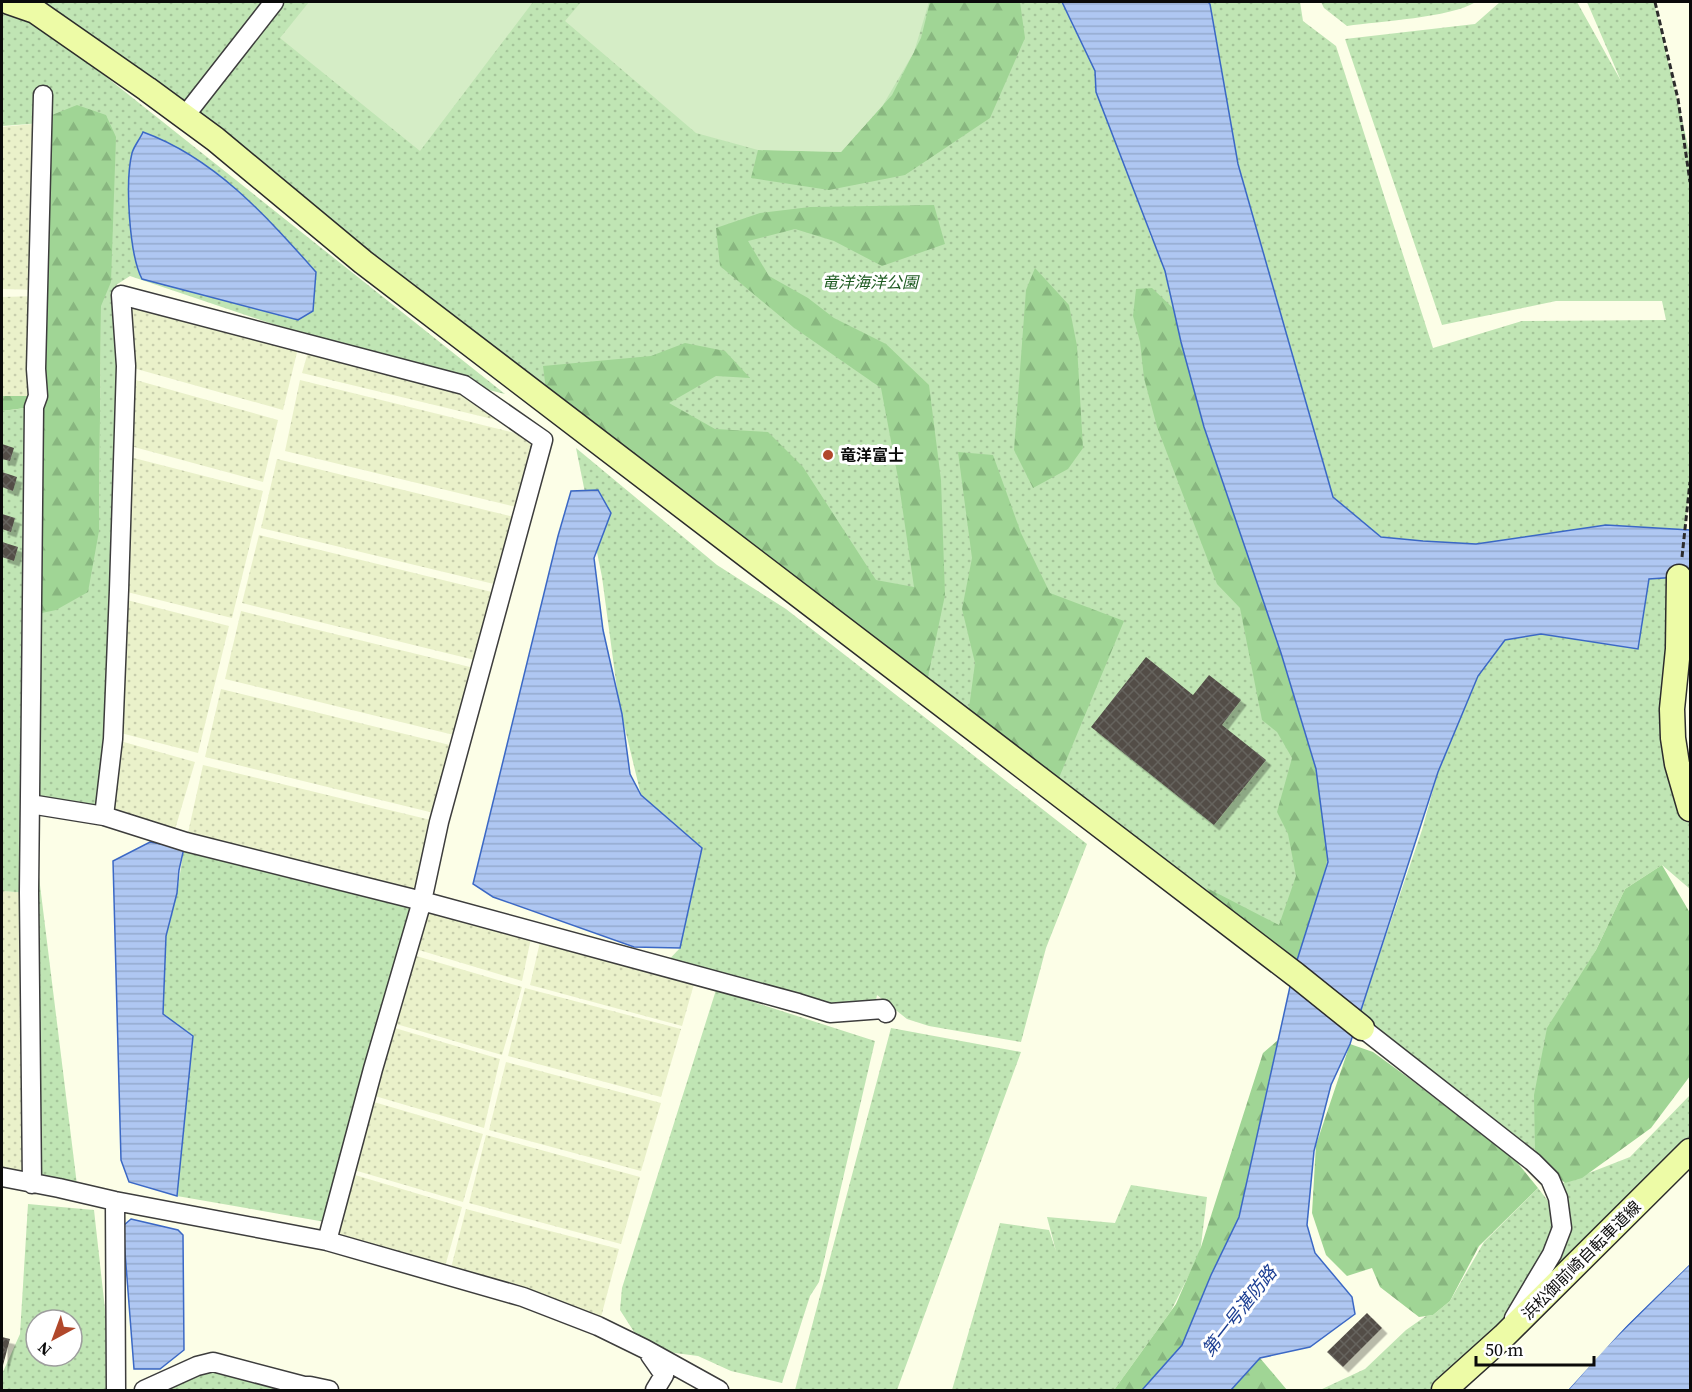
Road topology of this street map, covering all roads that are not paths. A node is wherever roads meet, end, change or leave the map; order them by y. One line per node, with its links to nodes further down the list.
1 (9, 2): 4 (street)
2 (274, 2): 4 (street)
3 (43, 95): 6 (street)
4 (184, 117): 11 (street)
5 (1679, 577): 7 (street)
6 (30, 804): 8 (street); 14 (street)
7 (1690, 809)
8 (104, 816): 9 (street); 9 (street)
9 (422, 901): 10 (street); 16 (street)
10 (886, 1013)
11 (1362, 1028): 17 (street)
12 (1690, 1151): 17 (street, 浜松御前崎自転車道線)
13 (2, 1177): 14 (street)
14 (32, 1184): 15 (street)
15 (116, 1201): 16 (street); 19 (street)
16 (327, 1241): 18 (street)
17 (1504, 1336): 24 (street, 浜松御前崎自転車道線)
18 (645, 1349): 22 (street); 23 (street)
19 (116, 1390)
20 (144, 1390): 21 (street)
21 (329, 1390)
22 (655, 1390)
23 (719, 1390)
24 (1444, 1390)

